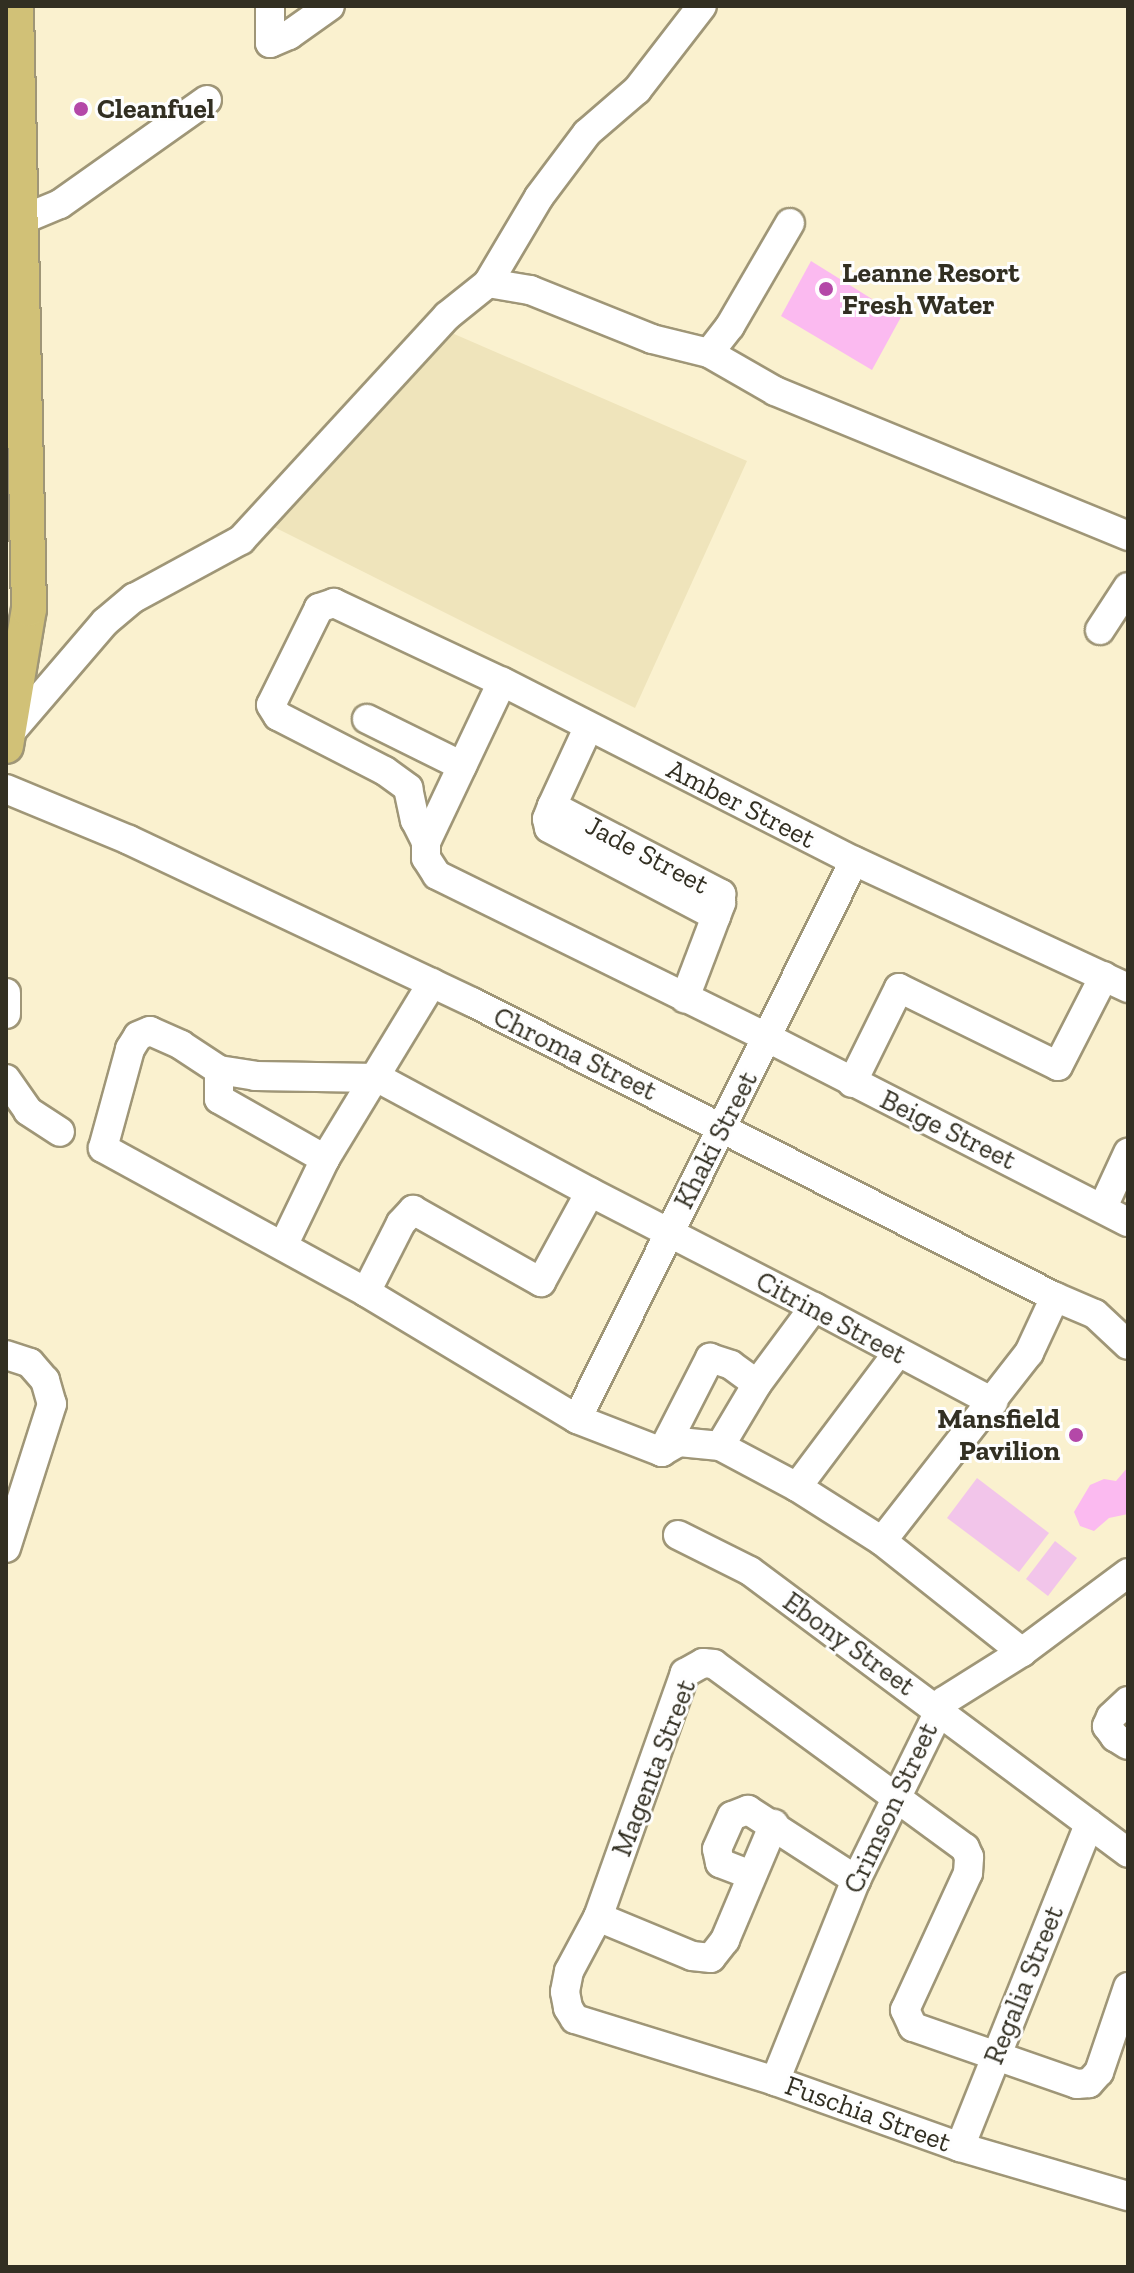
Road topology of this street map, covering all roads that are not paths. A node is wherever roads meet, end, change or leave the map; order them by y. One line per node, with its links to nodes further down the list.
1 (16, 6): 7 (main road)
2 (270, 6): 3 (street)
3 (330, 6)
4 (702, 6): 8 (street)
5 (207, 100): 7 (street)
6 (790, 223): 9 (street)
7 (15, 230): 15 (main road)
8 (488, 283): 9 (street); 15 (street)
9 (709, 353): 10 (street)
10 (1128, 536)
11 (1128, 587): 12 (street)
12 (1100, 630)
13 (502, 682): 14 (street, Amber Street); 16 (street, Amber Street); 17 (street)
14 (588, 728): 20 (street, Amber Street); 24 (street, Jade Street)
15 (7, 740)
16 (346, 750): 17 (street); 19 (street, Amber Street)
17 (462, 766): 19 (street)
18 (6, 789): 22 (street, Chroma Street)
19 (426, 842): 24 (street, Amber Street)
20 (854, 861): 21 (street, Amber Street); 26 (street, Khaki Street)
21 (1116, 982): 30 (street)
22 (432, 983): 28 (street); 31 (street, Chroma Street)
23 (6, 993): 25 (street)
24 (685, 998): 26 (street, Amber Street)
25 (6, 1014)
26 (768, 1038): 30 (street, Beige Street); 31 (street, Khaki Street)
27 (219, 1070): 28 (street); 34 (street); 39 (street)
28 (378, 1078): 34 (street); 35 (street, Citrine Street)
29 (6, 1079): 32 (street)
30 (852, 1083): 36 (street, Beige Street)
31 (724, 1128): 38 (street, Khaki Street); 41 (street, Chroma Street)
32 (60, 1132)
33 (1128, 1153): 36 (street)
34 (325, 1159): 39 (street)
35 (590, 1192): 38 (street, Citrine Street); 40 (street)
36 (1103, 1207): 37 (street, Beige Street)
37 (1128, 1222)
38 (669, 1233): 42 (street, Citrine Street); 48 (street, Khaki Street)
39 (283, 1246): 40 (street)
40 (366, 1292): 48 (street)
41 (1055, 1297): 43 (street, Chroma Street); 47 (street)
42 (814, 1307): 44 (street, Citrine Street); 46 (street)
43 (1128, 1345)
44 (897, 1354): 47 (street, Citrine Street); 51 (street)
45 (6, 1355): 54 (street)
46 (757, 1384): 49 (street); 50 (street)
47 (993, 1402): 53 (street)
48 (577, 1419): 50 (street)
49 (720, 1446): 50 (street); 51 (street)
50 (662, 1452)
51 (797, 1487): 53 (street)
52 (678, 1535): 58 (street, Ebony Street)
53 (882, 1541): 56 (street)
54 (6, 1548)
55 (1128, 1573): 56 (street, Crimson Street)
56 (1022, 1652): 58 (street, Crimson Street)
57 (1128, 1701): 59 (street)
58 (938, 1709): 60 (street, Crimson Street); 62 (street, Ebony Street)
59 (1128, 1745)
60 (894, 1798): 65 (street, Crimson Street); 66 (street, Magenta Street); 69 (street)
61 (774, 1824): 64 (street); 64 (street); 65 (street)
62 (1089, 1824): 63 (street, Ebony Street); 69 (street, Regalia Street)
63 (1128, 1853)
64 (751, 1875): 66 (street)
65 (856, 1880): 70 (street, Crimson Street)
66 (598, 1917): 68 (street, Magenta Street)
67 (1124, 1996): 69 (street)
68 (609, 2028): 70 (street, Fuschia Street)
69 (994, 2056): 71 (street, Regalia Street)
70 (775, 2081): 71 (street, Fuschia Street)
71 (960, 2147): 72 (street, Fuschia Street)
72 (1128, 2196)

